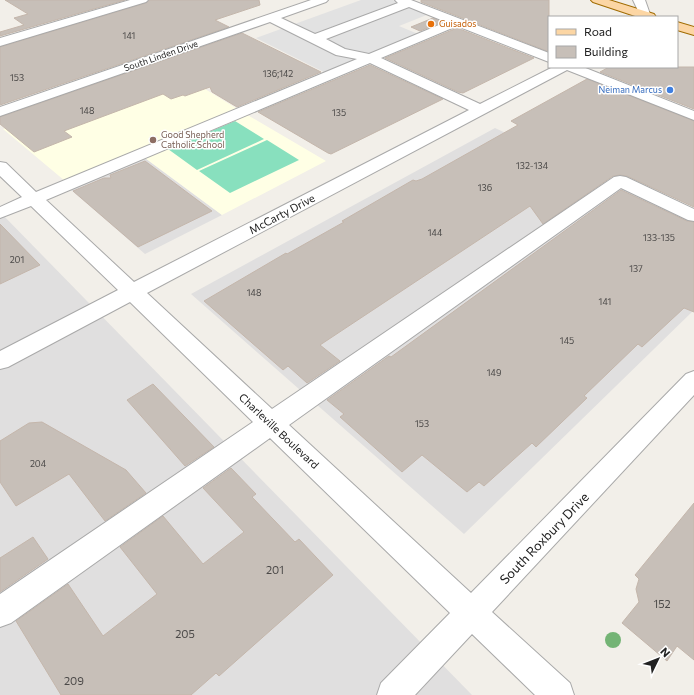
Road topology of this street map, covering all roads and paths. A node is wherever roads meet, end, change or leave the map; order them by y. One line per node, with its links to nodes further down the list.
1 (142, 0): 12 (street)
2 (319, 0): 7 (street, South Linden Drive)
3 (597, 0): 6 (main road)
4 (639, 0): 6 (street)
5 (405, 2): 8 (street); 11 (street)
6 (648, 16)
7 (272, 18): 11 (street); 18 (street, South Linden Drive)
8 (457, 22): 13 (street); 14 (street)
9 (678, 26): 10 (main road)
10 (694, 31)
11 (315, 39): 13 (street)
12 (0, 42)
13 (370, 58): 17 (street); 21 (street)
14 (548, 58)
15 (561, 68): 17 (street, McCarty Drive)
16 (574, 68): 19 (street)
17 (480, 110): 24 (street, McCarty Drive)
18 (0, 112)
19 (694, 116)
20 (0, 167): 21 (street, Charleville Boulevard)
21 (34, 199): 22 (street); 24 (street, Charleville Boulevard)
22 (0, 213)
23 (694, 216): 27 (street)
24 (132, 292): 25 (street, McCarty Drive); 27 (street, Charleville Boulevard)
25 (0, 361)
26 (694, 380): 29 (street, South Roxbury Drive)
27 (271, 423): 28 (street); 29 (street, Charleville Boulevard)
28 (0, 612)
29 (472, 613): 30 (street, South Roxbury Drive); 31 (street, Charleville Boulevard)
30 (393, 695)
31 (558, 695)

